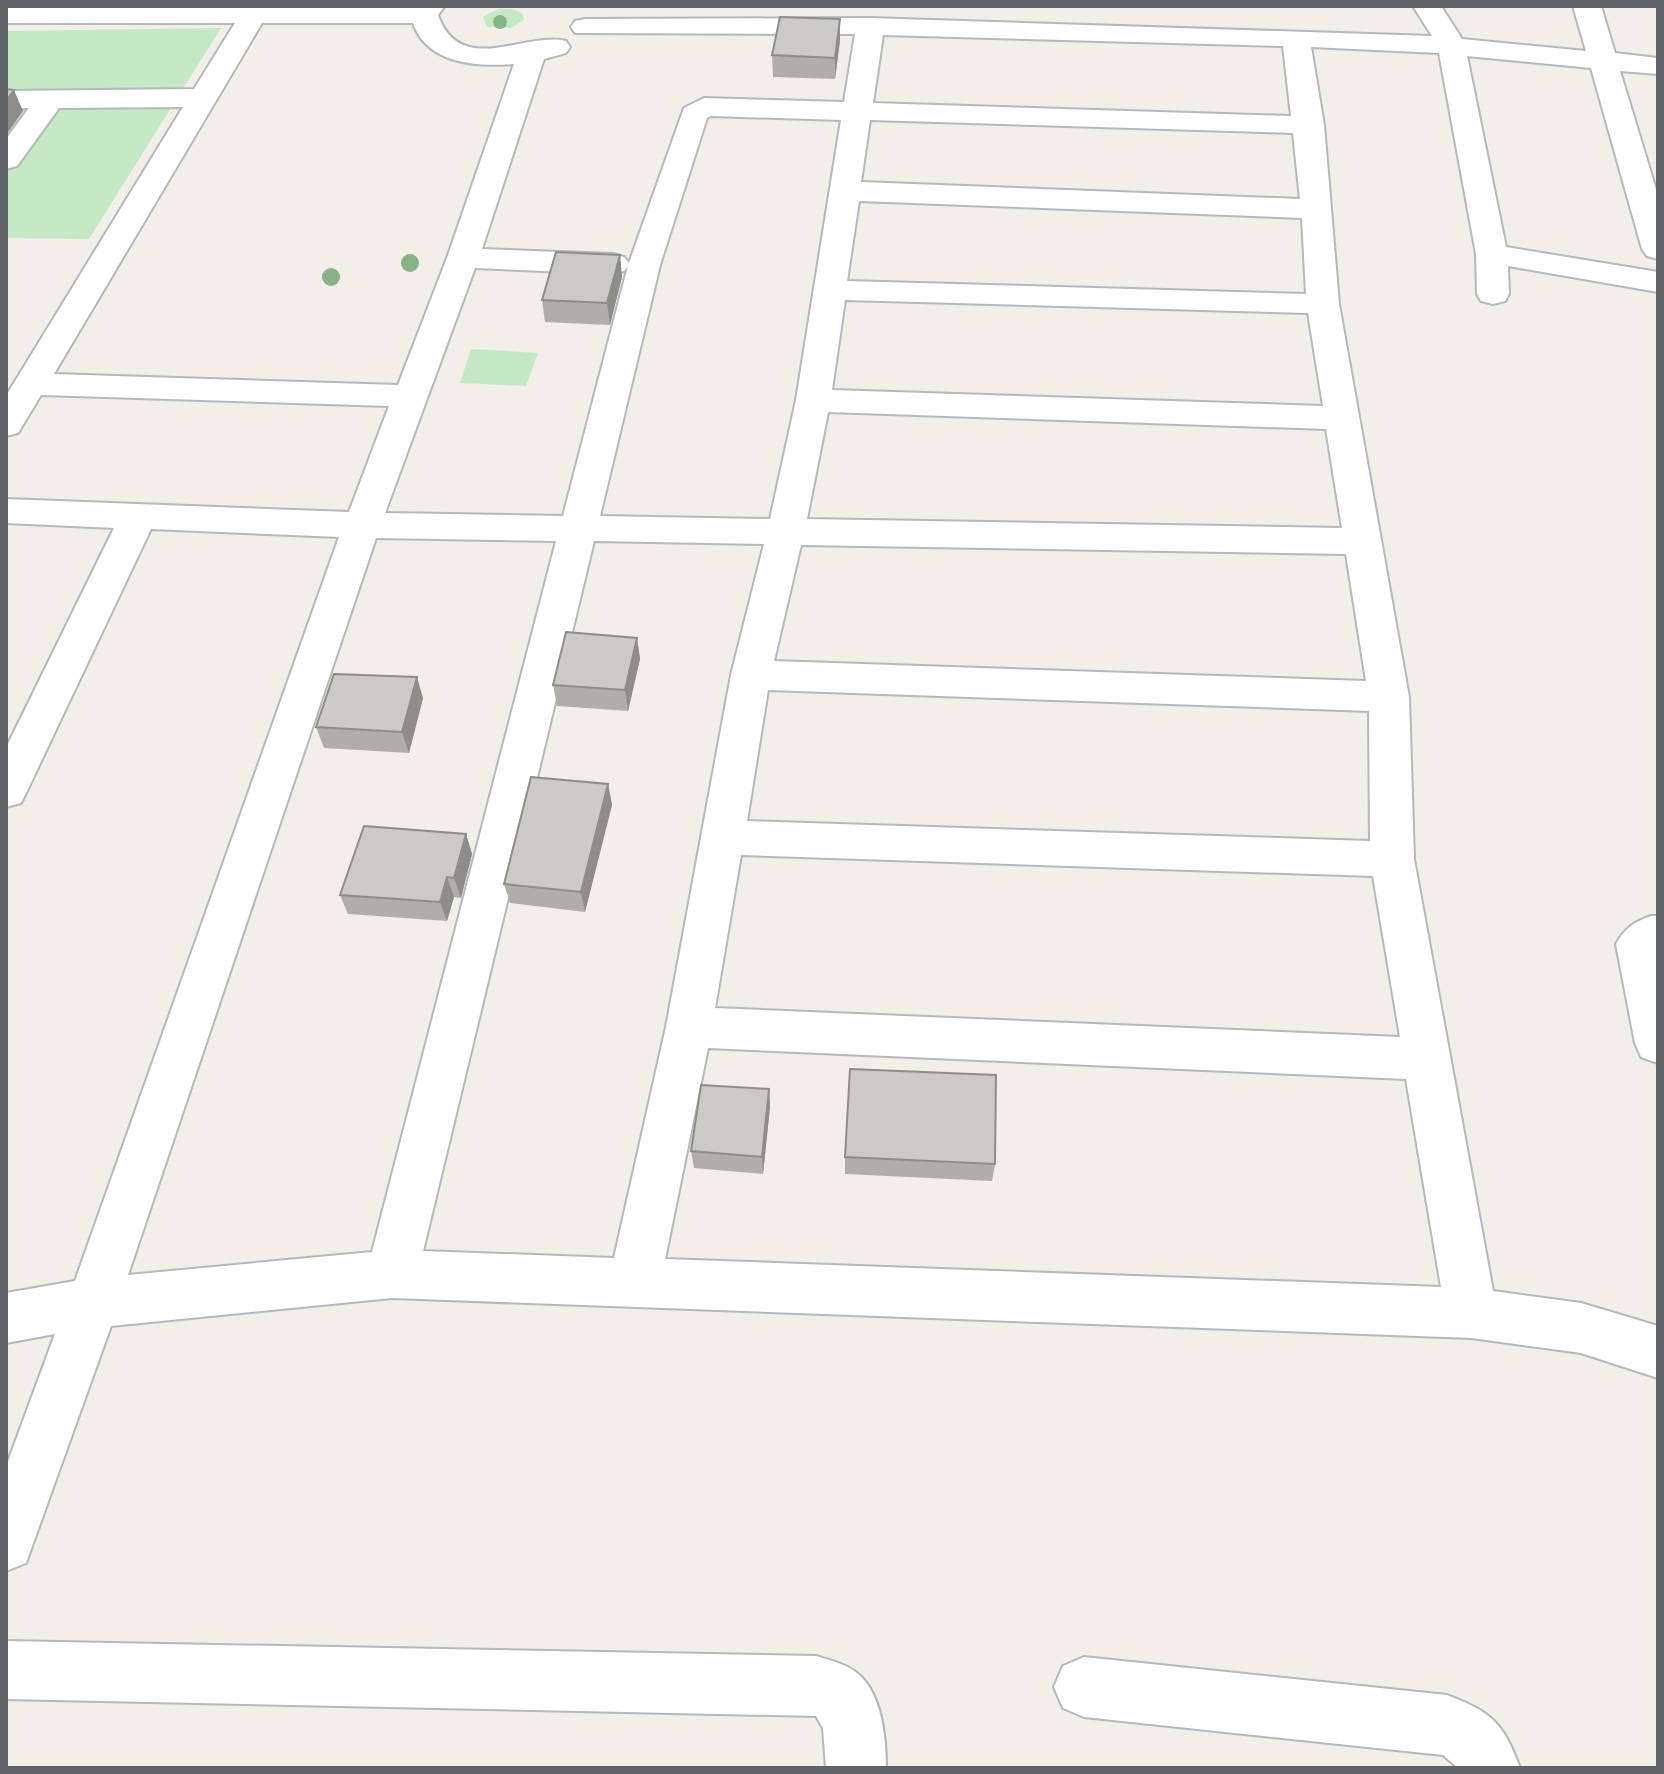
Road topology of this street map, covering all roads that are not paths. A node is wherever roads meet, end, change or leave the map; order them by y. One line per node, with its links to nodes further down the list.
1 (1427, 6): 10 (street)
2 (1587, 6): 12 (street)
3 (427, 10): 4 (street); 11 (street)
4 (254, 14): 6 (street); 14 (street)
5 (1241, 14): 9 (street)
6 (6, 15)
7 (587, 17): 8 (street); 11 (street)
8 (870, 26): 9 (street); 17 (street)
9 (1284, 38): 10 (street); 18 (street)
10 (1451, 44): 12 (street); 23 (street)
11 (531, 54): 24 (street)
12 (1603, 60): 13 (street); 22 (street)
13 (1658, 66)
14 (205, 98): 16 (street); 30 (street)
15 (6, 100): 16 (street)
16 (49, 101): 19 (street)
17 (857, 110): 18 (street); 20 (street); 25 (street)
18 (1309, 125): 21 (street)
19 (6, 160)
20 (844, 191): 21 (street); 27 (street)
21 (1317, 209): 29 (street)
22 (1658, 249)
23 (1492, 254): 26 (street); 28 (street)
24 (463, 258): 25 (street); 31 (street)
25 (644, 265): 38 (street)
26 (1658, 282)
27 (830, 290): 29 (street); 32 (street)
28 (1493, 294)
29 (1323, 304): 33 (street)
30 (32, 384): 31 (street); 34 (street)
31 (410, 396): 37 (street)
32 (813, 400): 33 (street); 39 (street)
33 (1343, 418): 40 (street)
34 (6, 425)
35 (6, 511): 36 (street)
36 (138, 517): 37 (street); 43 (street)
37 (362, 525): 38 (street); 52 (street)
38 (578, 526): 39 (street); 50 (street)
39 (786, 530): 40 (street); 41 (street)
40 (1363, 541): 42 (street)
41 (751, 675): 42 (street); 44 (street)
42 (1389, 697): 45 (street)
43 (6, 791)
44 (722, 837): 45 (street); 47 (street)
45 (1392, 859): 49 (street)
46 (1658, 935): 48 (street)
47 (689, 1027): 49 (street); 51 (street)
48 (1658, 1043)
49 (1424, 1059): 53 (street)
50 (392, 1274): 51 (street); 52 (street)
51 (634, 1285): 53 (street)
52 (93, 1303): 54 (street); 56 (street)
53 (1471, 1313): 55 (street)
54 (6, 1318)
55 (1658, 1352)
56 (6, 1543)
57 (6, 1670): 59 (street)
58 (1084, 1687): 60 (street)
59 (856, 1768)
60 (1490, 1768)

